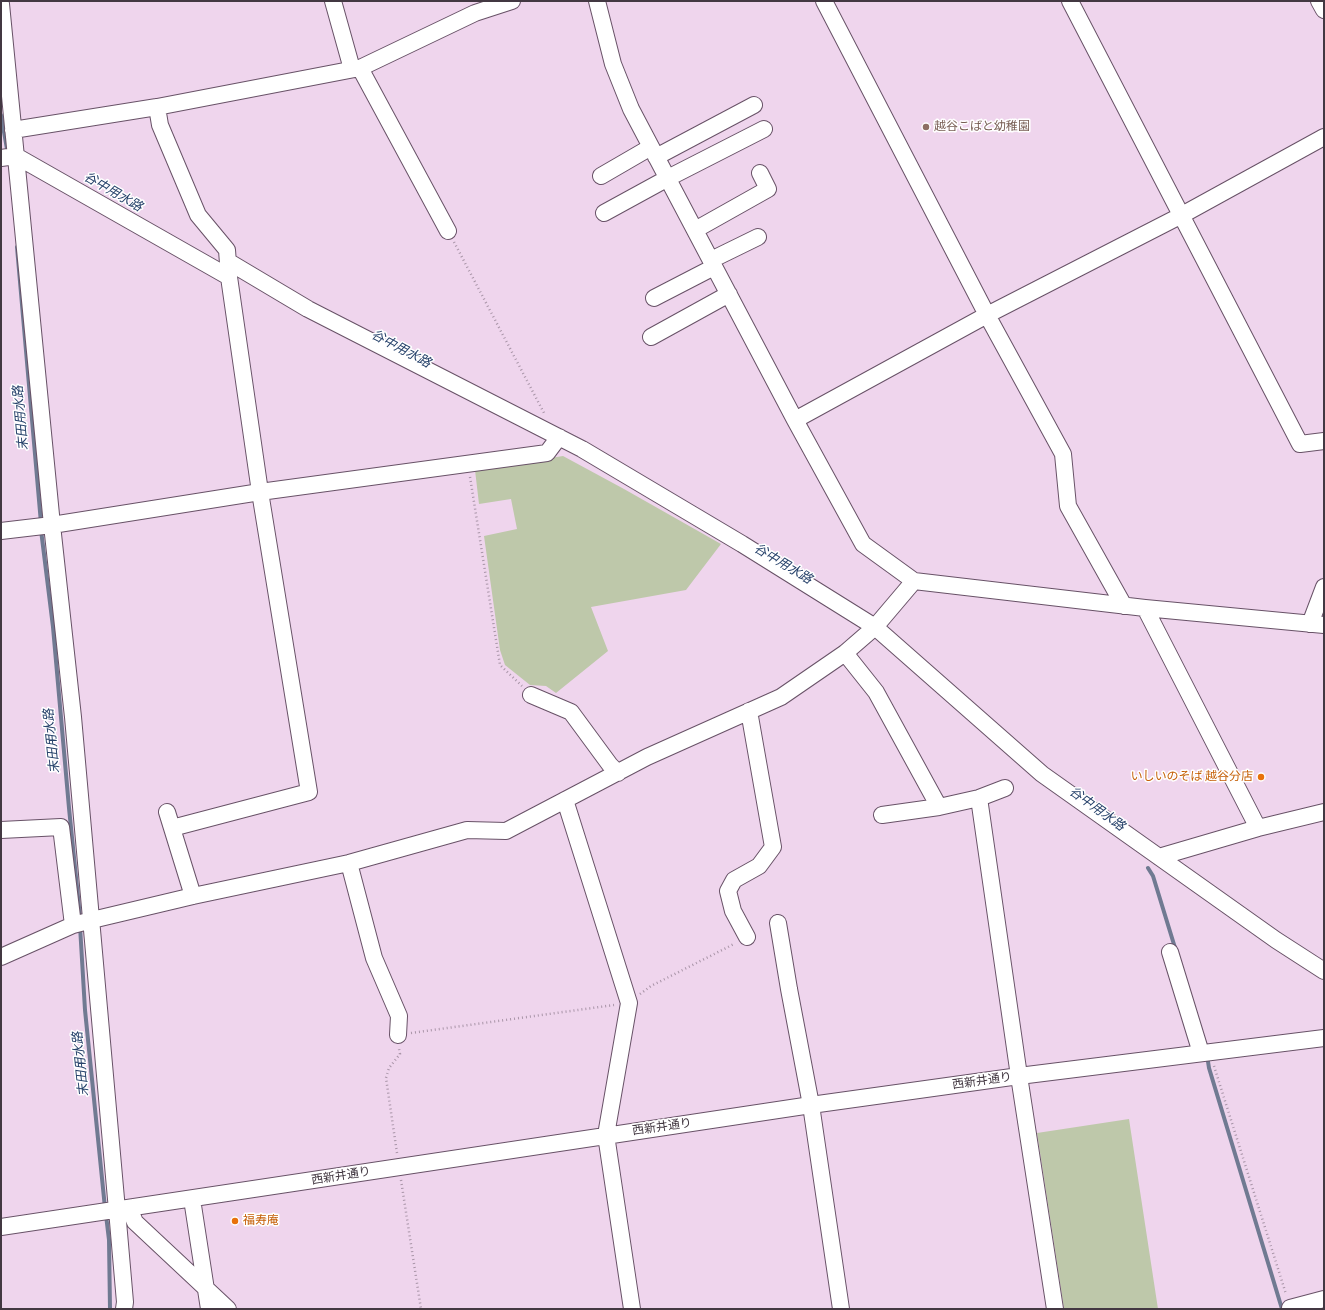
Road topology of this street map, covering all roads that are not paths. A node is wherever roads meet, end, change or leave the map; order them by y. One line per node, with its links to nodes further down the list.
1 (333, 1): 9 (street)
2 (512, 1): 9 (street)
3 (597, 1): 15 (street)
4 (824, 1): 29 (street)
5 (1070, 1): 21 (street)
6 (1319, 1): 8 (street)
7 (1, 4): 13 (street)
8 (1324, 10)
9 (356, 68): 11 (street); 23 (street)
10 (754, 106): 15 (street)
11 (156, 107): 13 (street); 26 (street)
12 (764, 129): 19 (street)
13 (13, 130): 16 (street)
14 (1324, 137): 21 (street)
15 (654, 152): 18 (street); 19 (street)
16 (9, 157): 26 (street); 35 (street)
17 (760, 174): 22 (street)
18 (601, 176)
19 (668, 178): 20 (street); 22 (street)
20 (604, 213)
21 (1182, 215): 29 (street); 33 (street)
22 (695, 230): 25 (street)
23 (448, 231)
24 (758, 238): 25 (street)
25 (712, 263): 27 (street); 28 (street)
26 (229, 269): 32 (street); 34 (street)
27 (728, 294): 30 (street); 31 (street)
28 (654, 298)
29 (987, 315): 31 (street); 39 (street)
30 (651, 337)
31 (795, 420): 37 (street)
32 (559, 437): 34 (street); 42 (street)
33 (1324, 441)
34 (260, 492): 35 (street); 57 (street)
35 (52, 525): 36 (street); 58 (street)
36 (1, 531)
37 (914, 582): 39 (street); 42 (street)
38 (1324, 587): 41 (street)
39 (1124, 606): 40 (street)
40 (1145, 608): 41 (street); 53 (street)
41 (1317, 624)
42 (875, 626): 43 (street); 55 (street)
43 (845, 654): 45 (street); 50 (street)
44 (531, 695): 46 (street)
45 (749, 711): 46 (street); 61 (street)
46 (618, 772): 49 (street)
47 (1005, 788): 48 (street)
48 (979, 798): 50 (street); 68 (street)
49 (565, 800): 56 (street); 70 (street)
50 (939, 807): 52 (street)
51 (1324, 812): 53 (street)
52 (882, 815)
53 (1258, 828): 55 (street)
54 (1, 830): 60 (street)
55 (1159, 857): 64 (street)
56 (349, 863): 57 (street); 65 (street)
57 (193, 896): 58 (street)
58 (92, 920): 60 (street); 72 (street)
59 (778, 923): 69 (street)
60 (73, 925): 63 (street)
61 (747, 937)
62 (1170, 952): 67 (street)
63 (1, 957)
64 (1324, 971)
65 (398, 1035)
66 (1324, 1038): 67 (street, 西新井通り)
67 (1206, 1053): 68 (street, 西新井通り)
68 (1019, 1076): 69 (street, 西新井通り); 82 (street)
69 (811, 1105): 70 (street, 西新井通り); 81 (street)
70 (606, 1136): 71 (street, 西新井通り); 80 (street)
71 (192, 1199): 72 (street, 西新井通り); 74 (street)
72 (123, 1209): 73 (street, 西新井通り); 74 (street); 77 (street)
73 (1, 1227)
74 (206, 1289): 78 (street); 79 (street)
75 (1324, 1299): 76 (street)
76 (1290, 1308)
77 (124, 1309)
78 (209, 1309)
79 (228, 1309)
80 (632, 1309)
81 (841, 1309)
82 (1055, 1309)

